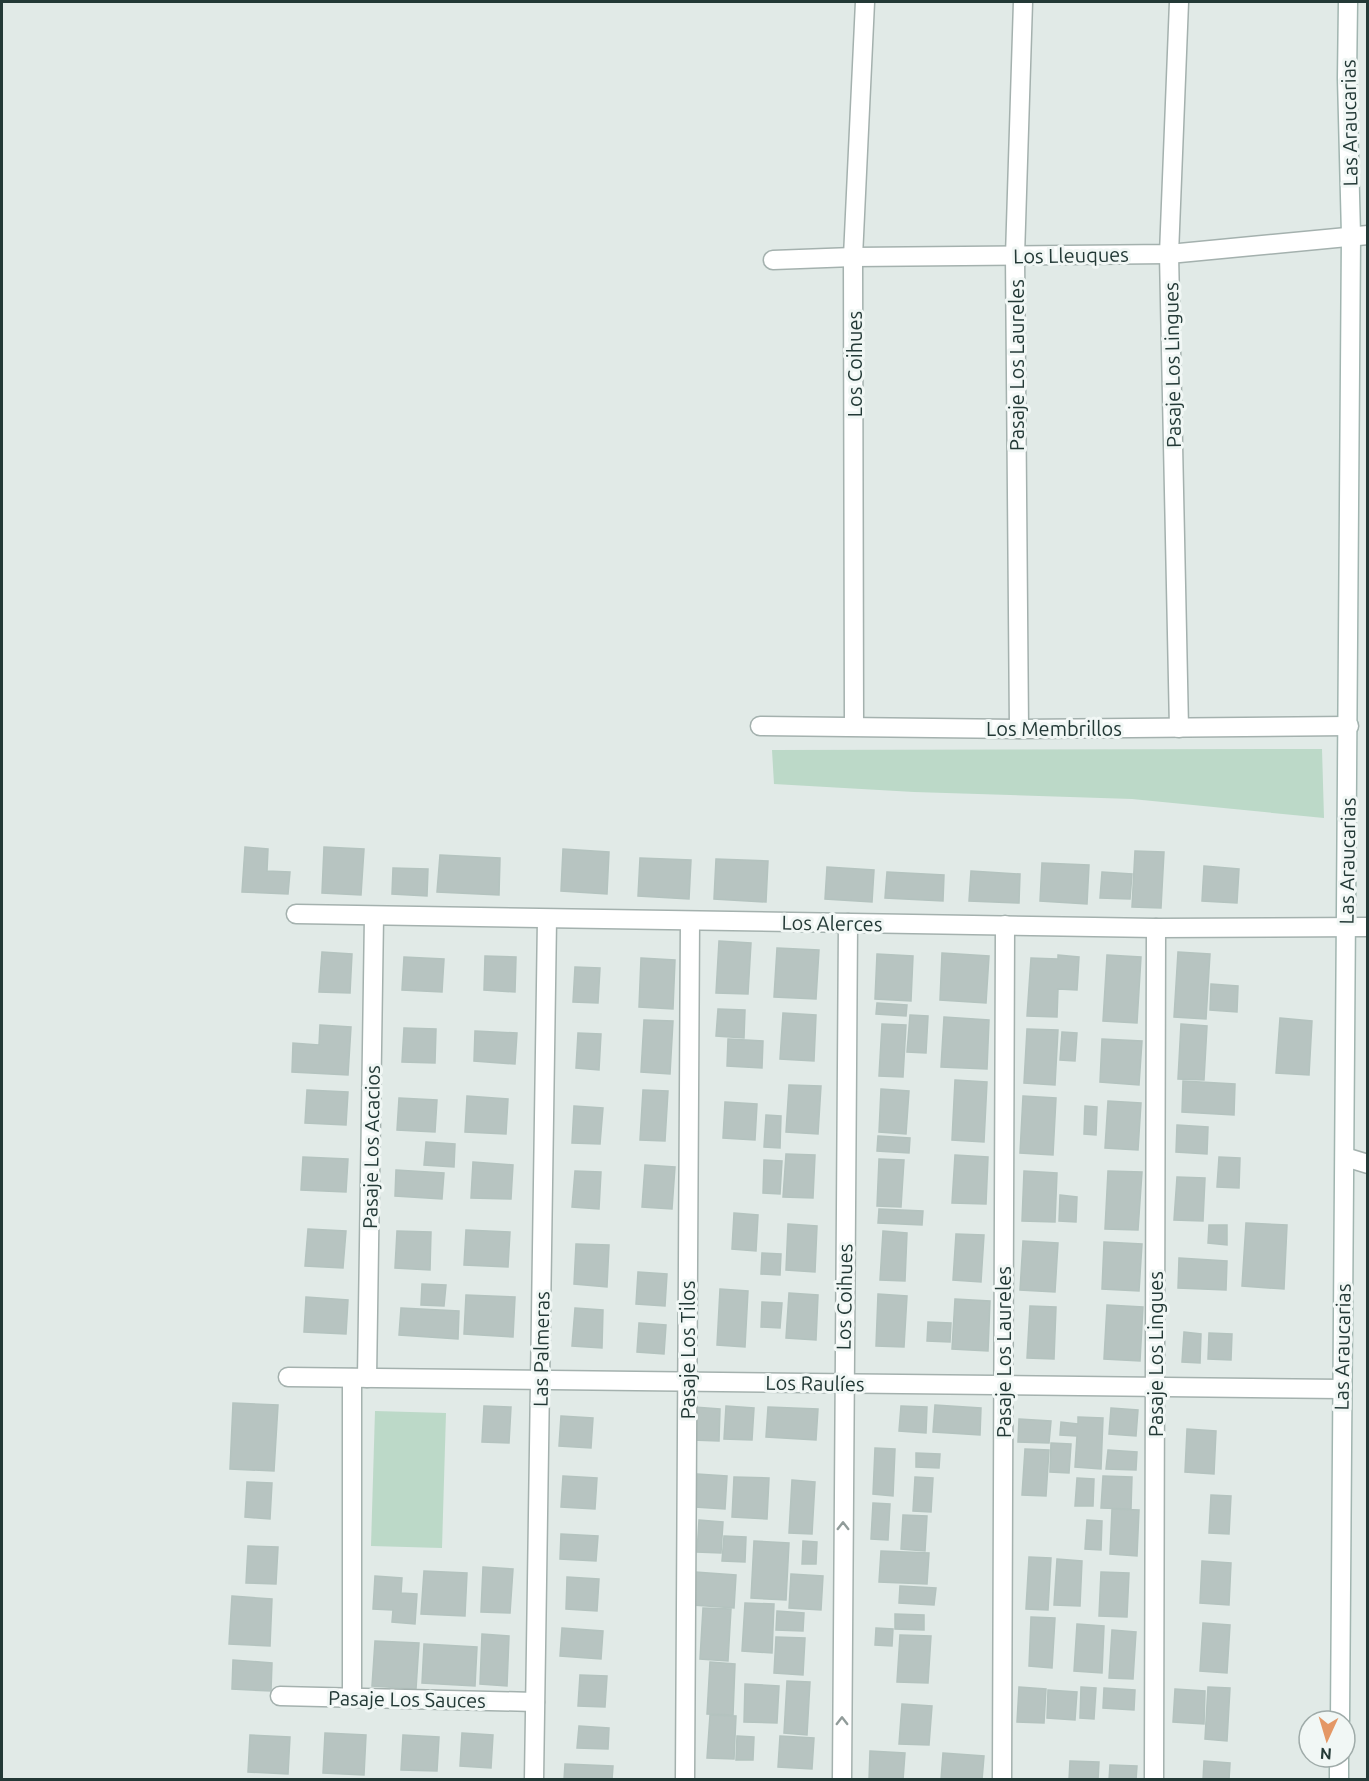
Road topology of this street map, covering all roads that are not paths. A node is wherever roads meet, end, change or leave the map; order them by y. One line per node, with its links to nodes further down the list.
1 (865, 2): 8 (street, Los Coihues)
2 (1023, 2): 7 (street, Pasaje Los Laureles)
3 (1179, 2): 6 (street, Pasaje Los Lingues)
4 (1348, 2): 5 (street, Las Araucarias)
5 (1359, 235): 6 (street, Los Lleuques); 12 (street, Las Araucarias)
6 (1169, 254): 7 (street, Los Lleuques); 13 (street, Pasaje Los Lingues)
7 (1015, 256): 8 (street, Los Lleuques); 14 (street, Pasaje Los Laureles)
8 (853, 257): 9 (street, Los Lleuques); 11 (street, Los Coihues)
9 (773, 260)
10 (760, 726): 11 (street, Los Membrillos)
11 (854, 726): 14 (street, Los Membrillos)
12 (1349, 726): 13 (street, Los Membrillos); 21 (street, Las Araucarias)
13 (1179, 728): 14 (street, Los Membrillos)
14 (1019, 729)
15 (296, 914): 16 (street, Los Alerces)
16 (374, 916): 17 (street, Los Alerces); 27 (street, Pasaje Los Acacios)
17 (547, 919): 18 (street, Los Alerces); 28 (street, Las Palmeras)
18 (690, 921): 19 (street, Los Alerces); 29 (street, Pasaje Los Tilos)
19 (848, 923): 20 (street, Los Alerces); 30 (street, Los Coihues)
20 (1005, 925): 23 (street, Los Alerces); 31 (street, Pasaje Los Laureles)
21 (1346, 927): 22 (street, Los Alerces); 23 (street, Los Alerces); 24 (street, Las Araucarias)
22 (1368, 927)
23 (1156, 928): 32 (street, Pasaje Los Lingues)
24 (1345, 1157): 25 (street); 33 (street, Las Araucarias)
25 (1368, 1164)
26 (288, 1377): 27 (street, Los Raulíes)
27 (360, 1378): 28 (street, Los Raulíes); 35 (street, Pasaje Los Acacios)
28 (540, 1380): 29 (street, Los Raulíes); 36 (street, Las Palmeras)
29 (687, 1382): 30 (street, Los Raulíes); 39 (street, Pasaje Los Tilos)
30 (843, 1384): 31 (street, Los Raulíes); 40 (street, Los Coihues, one-way to 30)
31 (1003, 1385): 32 (street, Los Raulíes); 41 (street, Pasaje Los Laureles)
32 (1155, 1387): 33 (street, Los Raulíes); 42 (street, Pasaje Los Lingues)
33 (1342, 1389): 37 (street, Las Araucarias)
34 (280, 1696): 35 (street, Pasaje Los Sauces)
35 (352, 1697): 36 (street, Pasaje Los Sauces)
36 (535, 1702): 38 (street, Las Palmeras)
37 (1340, 1709)
38 (534, 1779)
39 (685, 1779)
40 (842, 1779)
41 (1002, 1779)
42 (1154, 1779)

